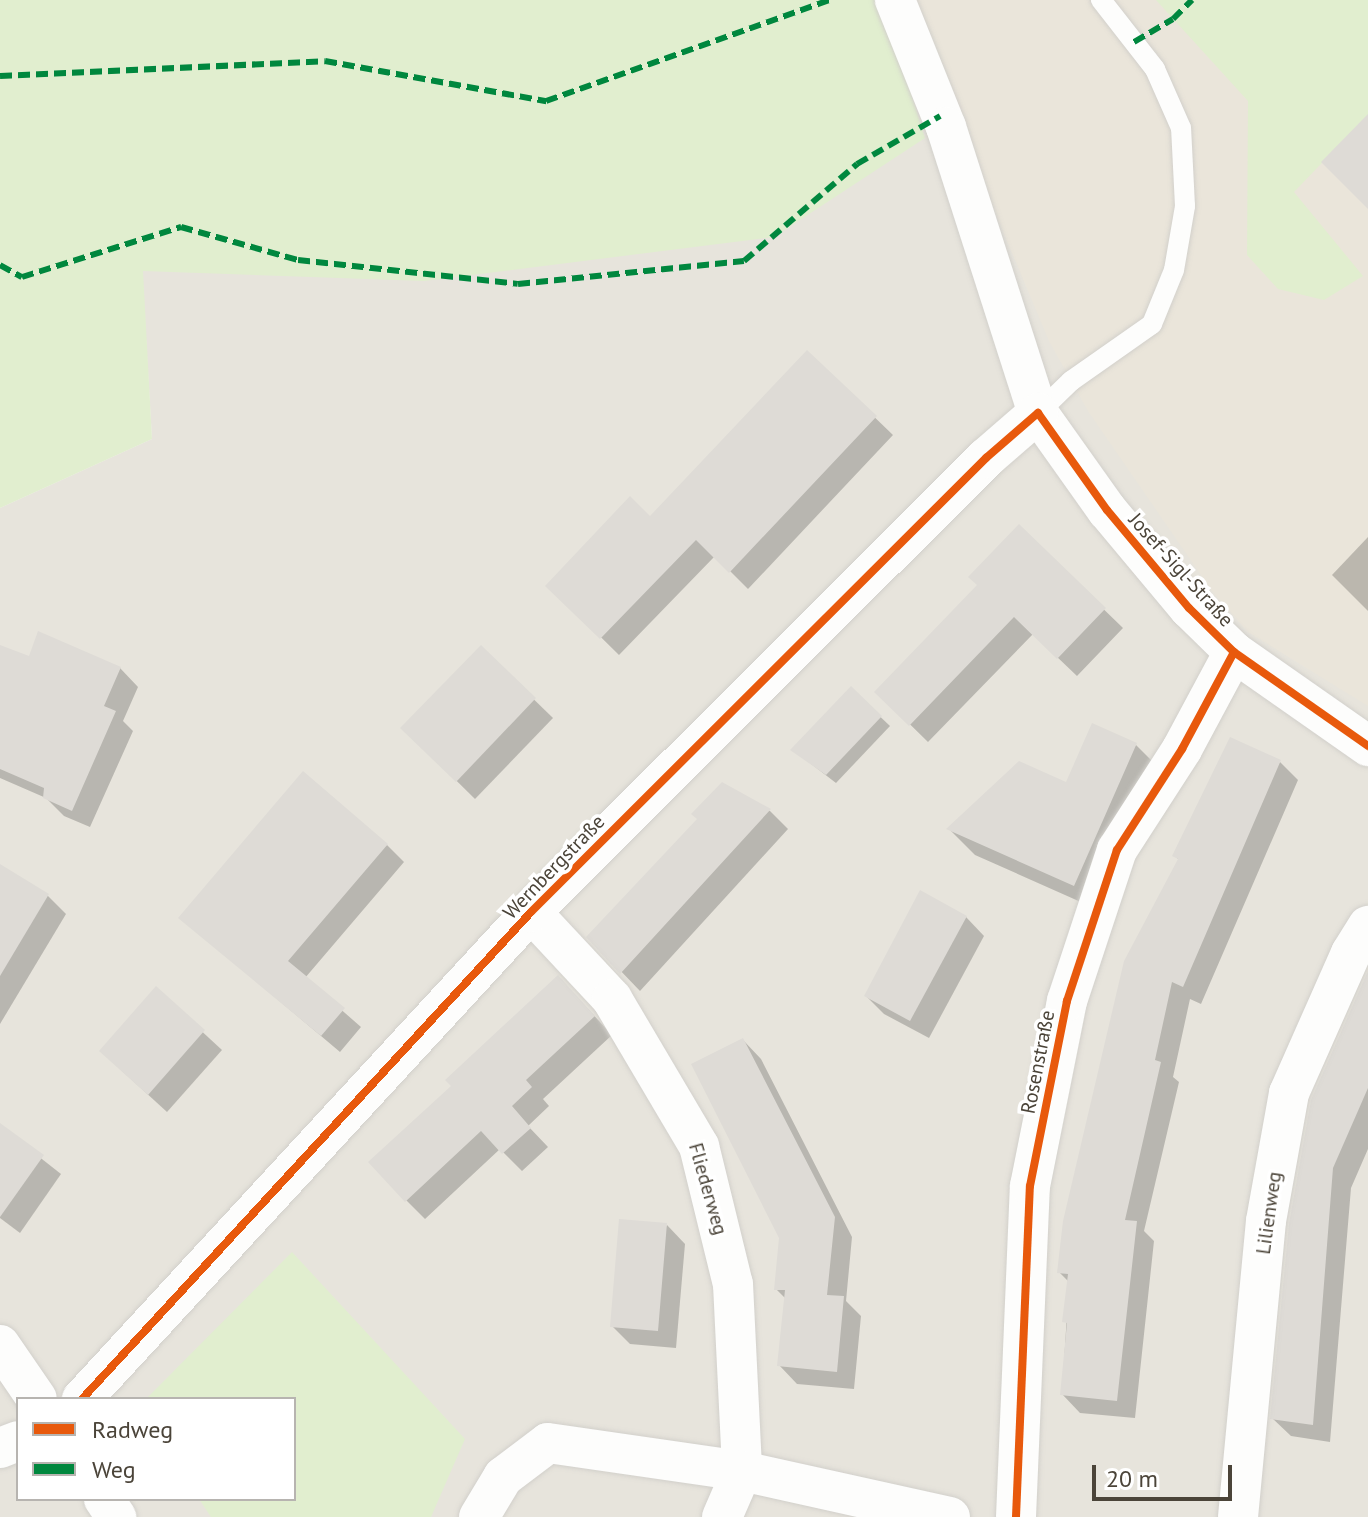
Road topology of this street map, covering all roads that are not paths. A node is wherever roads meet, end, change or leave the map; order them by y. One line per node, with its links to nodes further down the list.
1 (895, 0): 3 (street, Josef-Sigl-Straße)
2 (1101, 0): 3 (lane)
3 (1038, 413): 4 (street, Josef-Sigl-Straße); 6 (street, Wernbergstraße)
4 (1234, 652): 5 (street, Josef-Sigl-Straße); 15 (street, Rosenstraße)
5 (1368, 746)
6 (531, 912): 10 (street, Wernbergstraße); 11 (street, Fliederweg)
7 (1368, 926): 16 (street, Lilienweg)
8 (0, 1345): 9 (street)
9 (36, 1397)
10 (84, 1397)
11 (742, 1471): 12 (street); 13 (street, Fliederweg); 14 (street)
12 (479, 1517)
13 (722, 1517)
14 (950, 1517)
15 (1016, 1517)
16 (1238, 1517)

